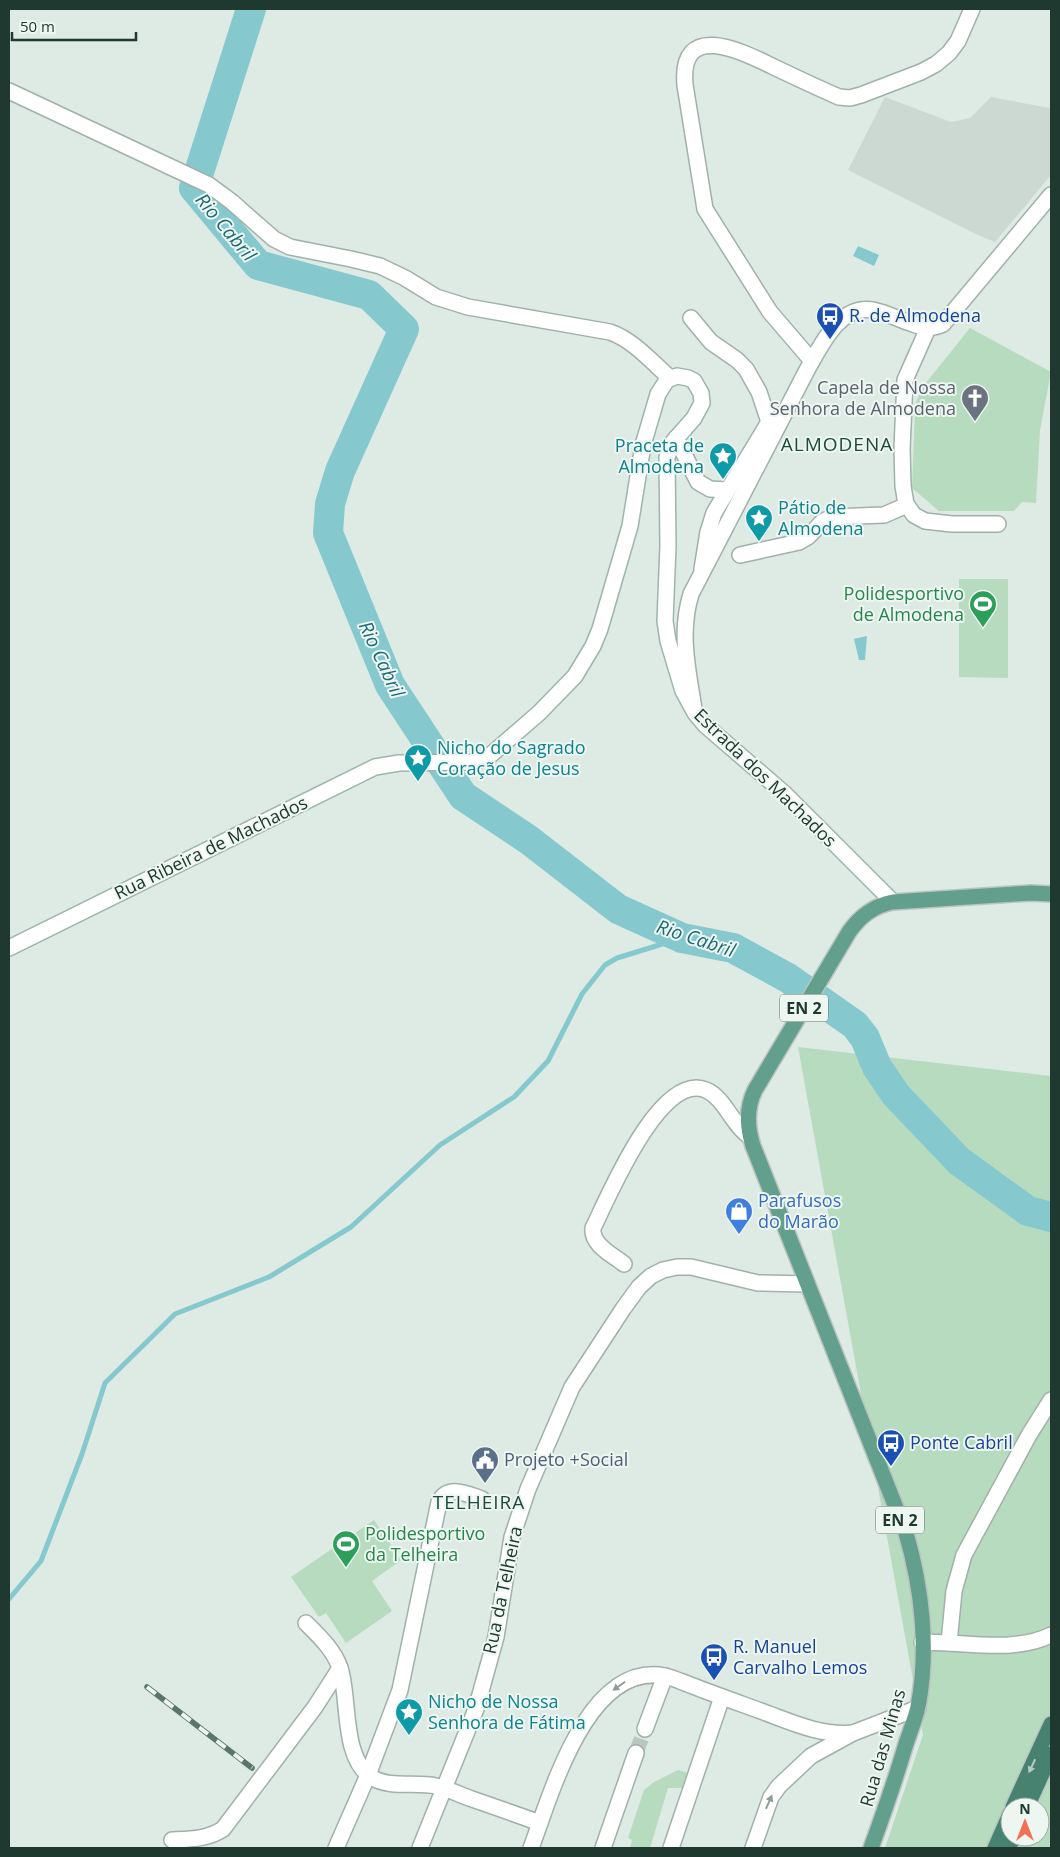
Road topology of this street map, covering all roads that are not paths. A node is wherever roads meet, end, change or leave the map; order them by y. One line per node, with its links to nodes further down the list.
1 (972, 9): 6 (street)
2 (9, 91): 7 (street)
3 (1051, 195): 5 (street)
4 (691, 318): 8 (street)
5 (928, 328): 6 (street); 11 (street)
6 (812, 361): 8 (street)
7 (670, 378): 9 (street, Estrada dos Machados); 18 (street, Rua Ribeira de Machados)
8 (771, 430): 10 (street); 14 (street)
9 (676, 438): 10 (street); 15 (street, Estrada dos Machados)
10 (727, 490): 14 (street)
11 (907, 505): 12 (street); 13 (street)
12 (998, 524)
13 (740, 555)
14 (702, 570): 15 (street)
15 (695, 713): 17 (street, Estrada dos Machados)
16 (1051, 894): 17 (main road, EN 2)
17 (892, 902): 19 (main road, EN 2)
18 (9, 948)
19 (750, 1137): 20 (street); 21 (main road, EN 2)
20 (624, 1264)
21 (806, 1284): 26 (main road, Rua das Minas / EN 2); 38 (street, Rua da Telheira)
22 (1051, 1400): 27 (street)
23 (482, 1499): 37 (street)
24 (306, 1623): 28 (street)
25 (1051, 1635): 27 (street)
26 (922, 1642): 27 (street); 31 (main road, Rua das Minas / EN 2)
27 (949, 1643)
28 (340, 1668): 37 (street); 42 (street)
29 (665, 1676): 30 (street); 33 (street); 41 (street, one-way to 41)
30 (722, 1697): 34 (street); 47 (street)
31 (918, 1708): 34 (street); 49 (main road, Rua das Minas / EN 2)
32 (1051, 1724): 39 (highway, one-way to 39)
33 (645, 1729)
34 (853, 1733): 48 (street, one-way to 34)
35 (636, 1753): 46 (street)
36 (1051, 1754): 40 (highway)
37 (368, 1775): 38 (street); 43 (street)
38 (445, 1789): 41 (street); 44 (street, Rua da Telheira)
39 (1018, 1797)
40 (1032, 1797)
41 (540, 1823): 45 (street)
42 (172, 1840)
43 (336, 1848)
44 (420, 1848)
45 (531, 1848)
46 (603, 1848)
47 (671, 1848)
48 (752, 1848)
49 (871, 1848)

